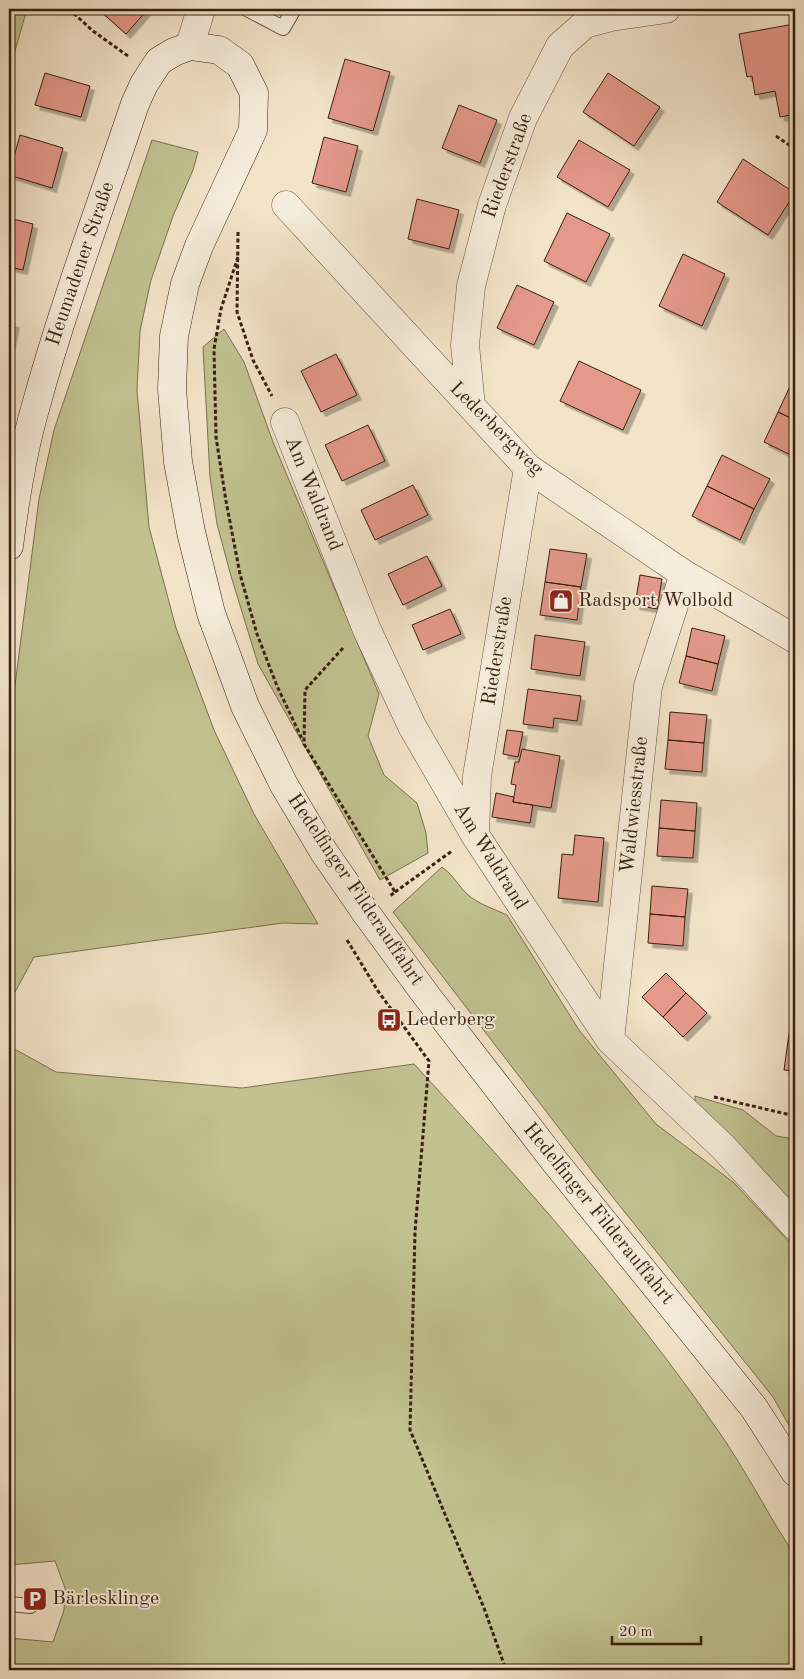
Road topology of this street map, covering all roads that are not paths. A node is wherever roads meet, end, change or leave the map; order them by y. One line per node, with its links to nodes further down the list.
1 (201, 9): 5 (street)
2 (248, 9): 3 (lane)
3 (294, 9)
4 (666, 9): 7 (street, Riederstraße)
5 (190, 46): 10 (street, Heumadener Straße); 16 (street, Hedelfinger Filderauffahrt)
6 (286, 205): 7 (street, Lederbergweg)
7 (471, 406): 9 (street, Lederbergweg)
8 (284, 422): 13 (street, Am Waldrand)
9 (528, 468): 11 (street, Lederbergweg); 13 (street, Riederstraße)
10 (9, 546)
11 (684, 574): 12 (street, Lederbergweg); 14 (street, Waldwiesstraße)
12 (795, 639)
13 (474, 835): 14 (street, Am Waldrand)
14 (610, 1040): 15 (street, Am Waldrand)
15 (795, 1226)
16 (795, 1472)
17 (9, 1604): 18 (lane)
18 (30, 1606)

